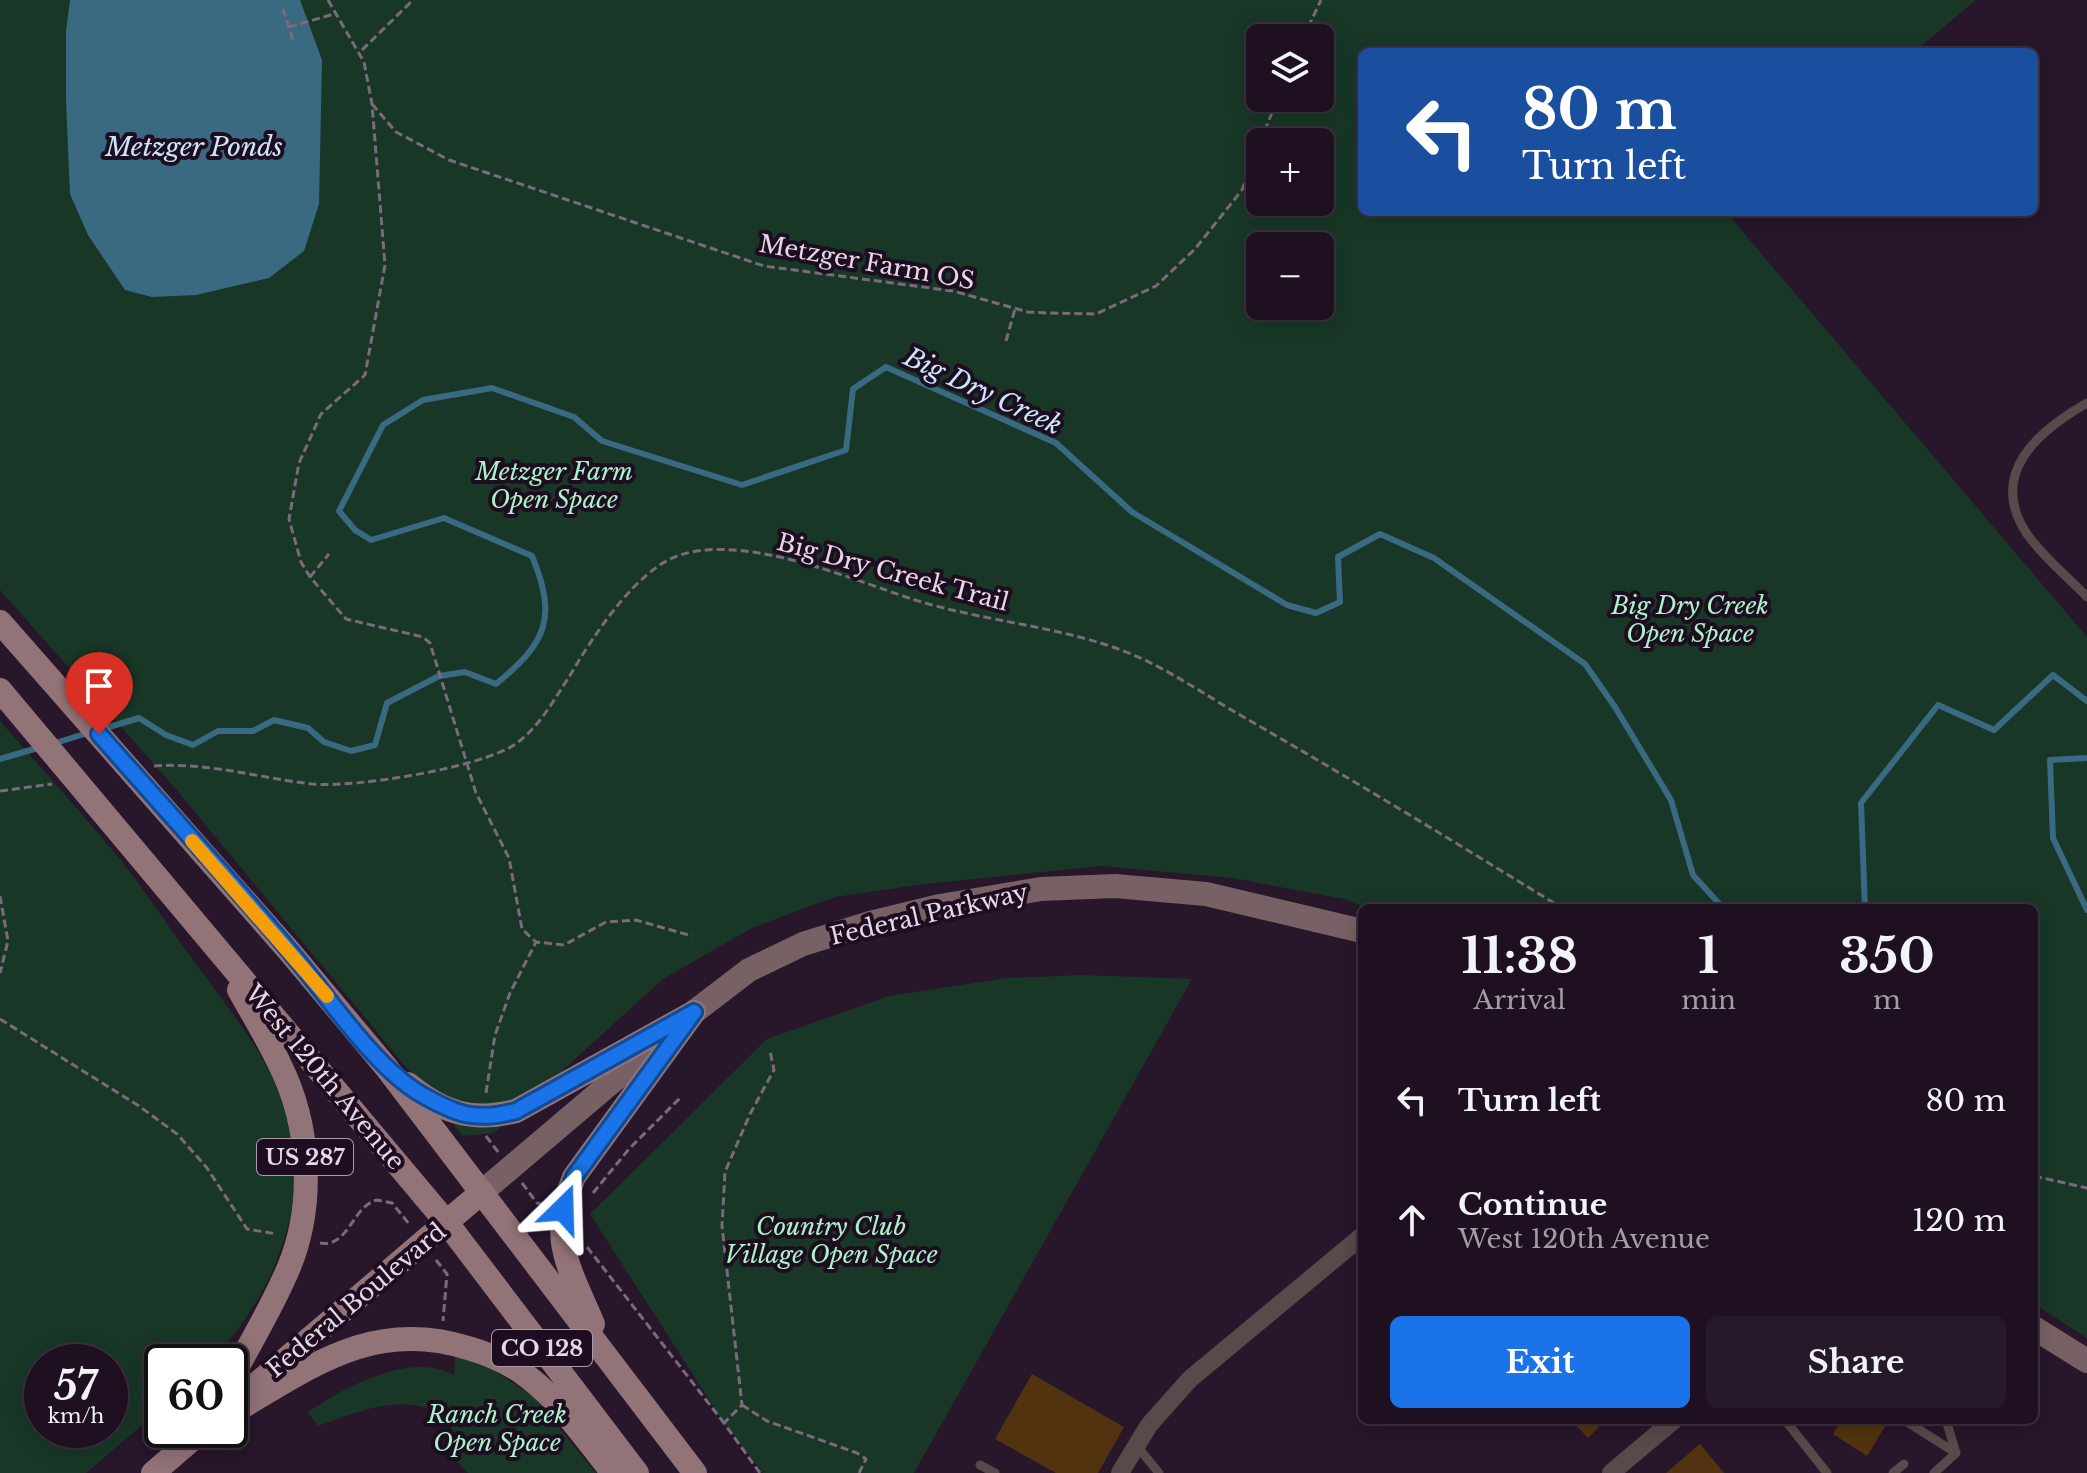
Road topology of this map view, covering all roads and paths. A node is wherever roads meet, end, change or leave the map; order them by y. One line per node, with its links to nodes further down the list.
1 (328, 0): 5 (path)
2 (413, 0): 9 (path)
3 (1321, 0): 6 (path)
4 (283, 9): 7 (path)
5 (334, 14): 7 (path); 9 (path)
6 (1310, 24)
7 (289, 27): 8 (path)
8 (294, 43)
9 (361, 51): 10 (path)
10 (372, 104): 12 (path, Metzger Farm OS); 16 (path)
11 (1246, 179): 12 (path, Metzger Farm OS)
12 (1015, 309): 13 (path)
13 (1006, 341)
14 (2087, 403): 17 (lane)
15 (329, 554): 16 (path)
16 (310, 577): 20 (path)
17 (2087, 597)
18 (0, 622): 34 (main road, West 120th Avenue)
19 (6, 697): 28 (main road, West 120th Avenue / US 287)
20 (467, 762): 21 (path, Big Dry Creek Trail); 25 (path, Big Dry Creek Trail); 29 (path)
21 (142, 768)
22 (64, 782): 23 (path)
23 (0, 791)
24 (0, 896): 30 (path)
25 (1556, 904)
26 (1358, 930): 31 (main road, Federal Parkway)
27 (692, 936): 29 (path)
28 (210, 939): 42 (main road, West 120th Avenue / US 287); 43 (main road, US 287)
29 (536, 942): 36 (path)
30 (0, 973)
31 (694, 1012): 34 (main road); 39 (main road, Federal Parkway); 48 (main road)
32 (0, 1019): 43 (path)
33 (770, 1051): 52 (path)
34 (386, 1067): 39 (main road, West 120th Avenue)
35 (682, 1096): 40 (path)
36 (485, 1099)
37 (2038, 1177): 38 (path)
38 (2087, 1188)
39 (482, 1192): 42 (main road, Federal Boulevard); 48 (main road, West 120th Avenue / CO 128)
40 (590, 1196)
41 (401, 1214): 43 (path)
42 (447, 1223): 50 (main road, Federal Boulevard); 65 (main road, West 120th Avenue / CO 128)
43 (299, 1238): 47 (main road, US 287)
44 (1358, 1239): 58 (street)
45 (584, 1243): 53 (path)
46 (2038, 1330): 49 (main road)
47 (248, 1347)
48 (606, 1356): 66 (main road, West 120th Avenue / CO 128)
49 (2087, 1361)
50 (248, 1392)
51 (248, 1404): 64 (main road)
52 (742, 1405): 53 (path); 68 (path)
53 (724, 1423): 67 (path)
54 (1669, 1424): 72 (street)
55 (1788, 1424): 73 (lane)
56 (1910, 1424): 60 (lane)
57 (1947, 1424): 60 (lane)
58 (1136, 1445): 70 (street); 71 (lane)
59 (182, 1448): 63 (main road)
60 (1956, 1453): 75 (lane)
61 (1904, 1464): 74 (lane)
62 (980, 1465): 69 (lane)
63 (153, 1473)
64 (613, 1473)
65 (637, 1473)
66 (695, 1473)
67 (760, 1473)
68 (859, 1473)
69 (995, 1473)
70 (1120, 1473)
71 (1159, 1473)
72 (1611, 1473)
73 (1827, 1473)
74 (1893, 1473)
75 (1934, 1473)

